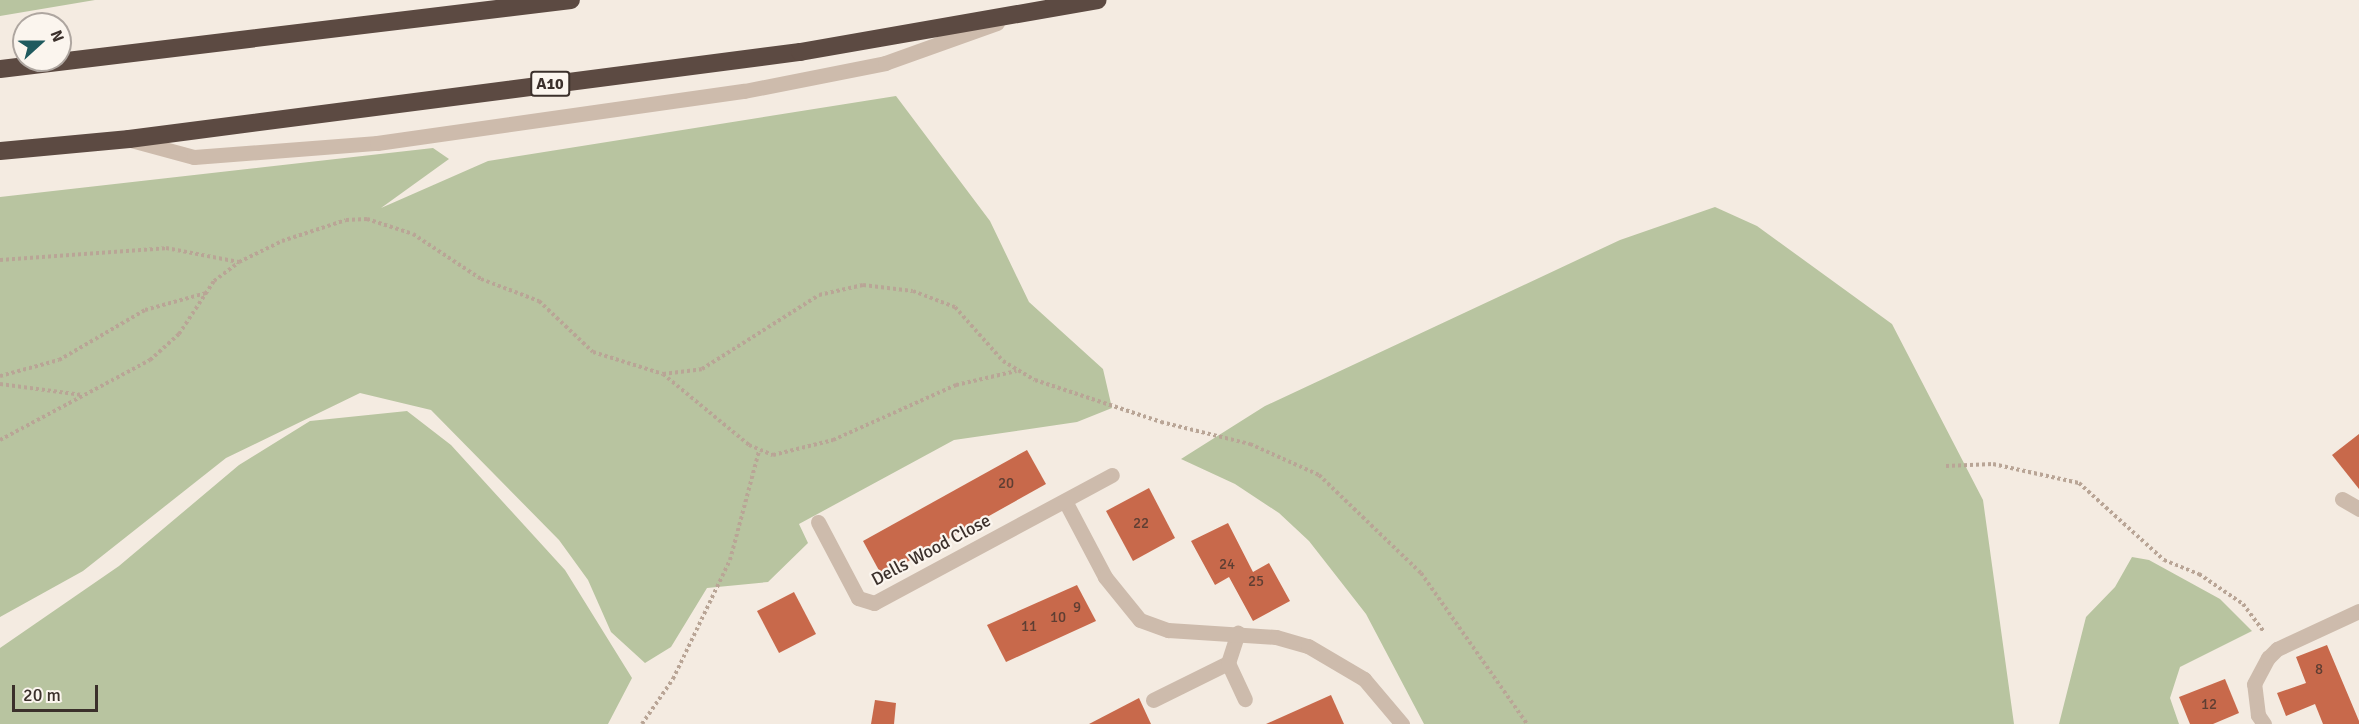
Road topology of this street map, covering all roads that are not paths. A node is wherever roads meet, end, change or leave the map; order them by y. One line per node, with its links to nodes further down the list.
1 (492, 0): 5 (street)
2 (571, 0): 5 (highway)
3 (1097, 0): 4 (highway, A10)
4 (1020, 15): 7 (highway, A10); 7 (street)
5 (387, 26): 6 (highway)
6 (0, 69)
7 (129, 139): 8 (highway, A10)
8 (0, 151)
9 (1112, 475): 11 (street, Dells Wood Close)
10 (2342, 499): 12 (street)
11 (1065, 501): 13 (street, Dells Wood Close); 15 (street)
12 (2359, 509)
13 (818, 522)
14 (2359, 610): 20 (street)
15 (1238, 633): 16 (street); 19 (street)
16 (1228, 663): 17 (street); 18 (street)
17 (1245, 699)
18 (1153, 700)
19 (1402, 724)
20 (2264, 724)

